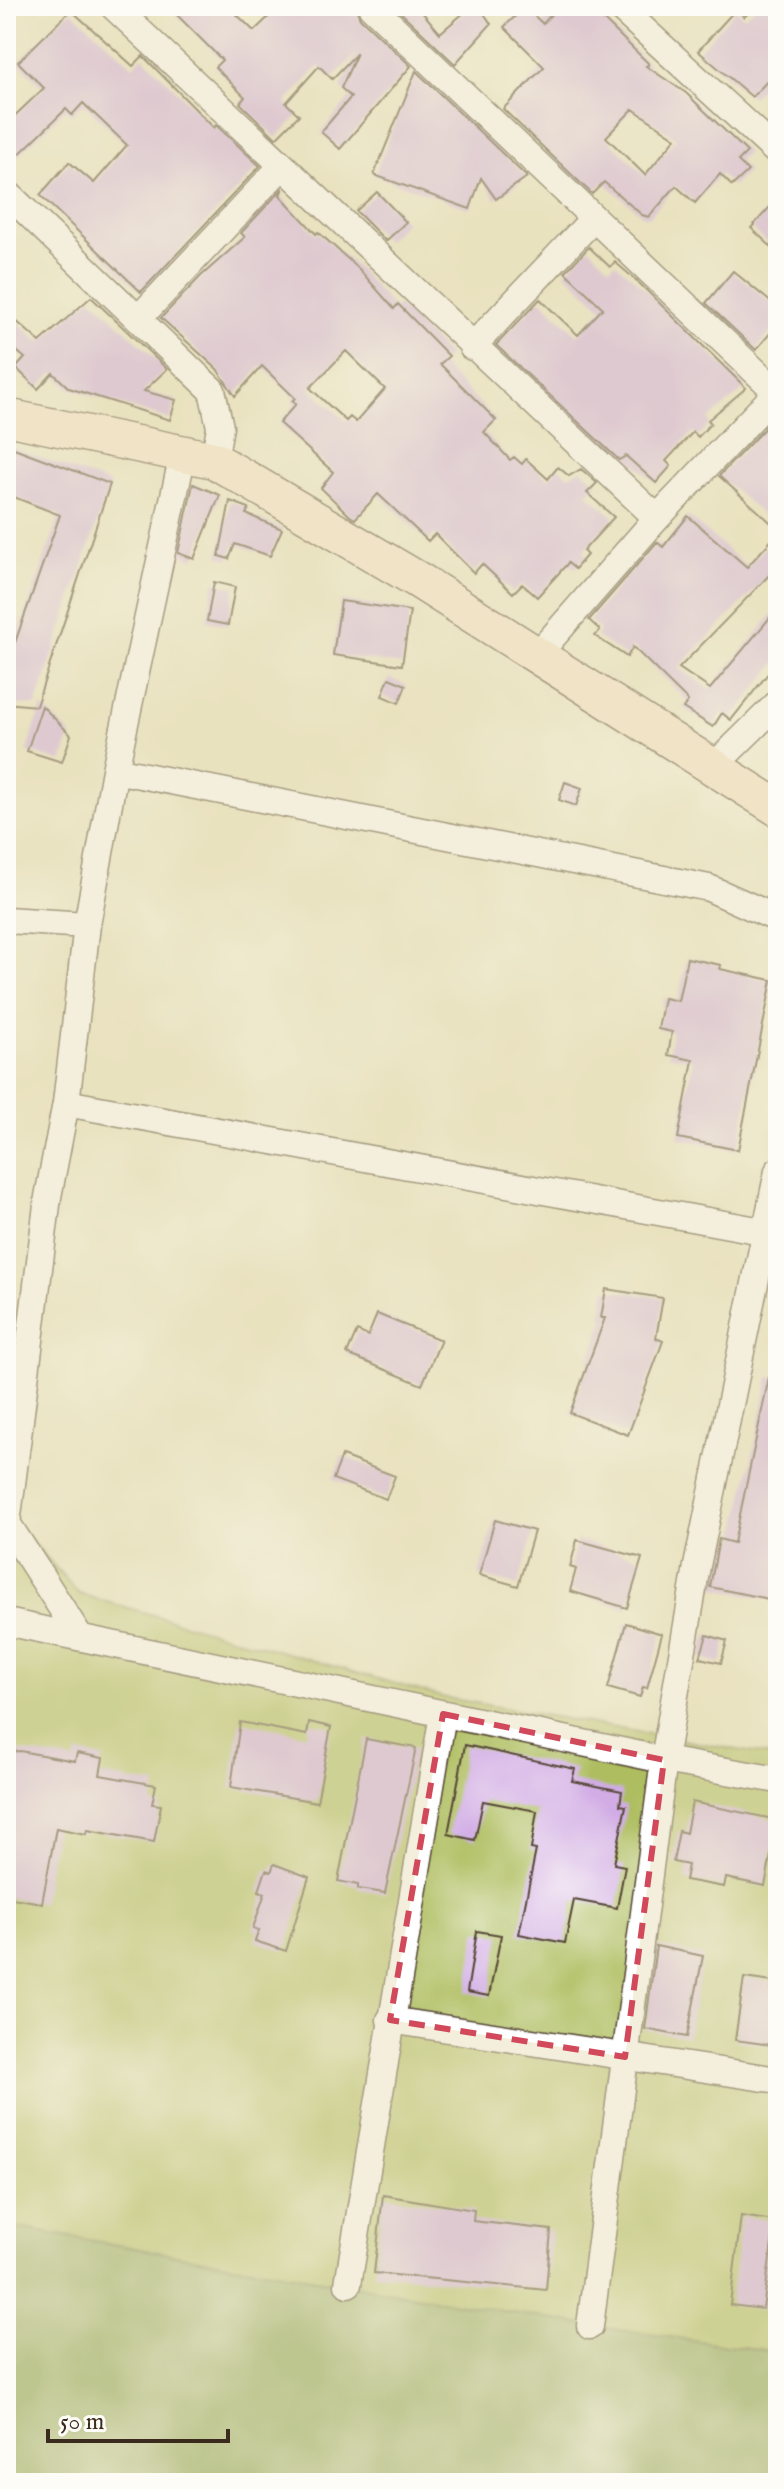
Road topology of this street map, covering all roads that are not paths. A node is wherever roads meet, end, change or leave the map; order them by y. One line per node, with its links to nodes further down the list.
1 (371, 6): 7 (street)
2 (618, 6): 4 (street)
3 (130, 12): 5 (street)
4 (778, 153)
5 (282, 166): 8 (street); 9 (street)
6 (6, 192): 8 (street)
7 (594, 218): 9 (street); 10 (street)
8 (138, 319): 12 (street)
9 (472, 347): 13 (street)
10 (778, 392): 13 (street)
11 (6, 417): 12 (street)
12 (199, 457): 14 (street); 17 (street)
13 (657, 518): 14 (street)
14 (537, 655): 16 (street)
15 (778, 703): 16 (street)
16 (714, 766): 18 (street)
17 (115, 770): 19 (street); 21 (street)
18 (778, 808)
19 (778, 919)
20 (6, 920): 21 (street)
21 (87, 925): 22 (street)
22 (66, 1103): 24 (street); 25 (street)
23 (778, 1171): 24 (street)
24 (772, 1232): 29 (street)
25 (7, 1528): 27 (street)
26 (6, 1622): 27 (street)
27 (80, 1637): 28 (street)
28 (443, 1714): 29 (street); 31 (street)
29 (664, 1760): 30 (street); 32 (street)
30 (778, 1780)
31 (390, 2020): 32 (street); 34 (street)
32 (625, 2057): 33 (street); 35 (street)
33 (778, 2080)
34 (348, 2284)
35 (590, 2326)

